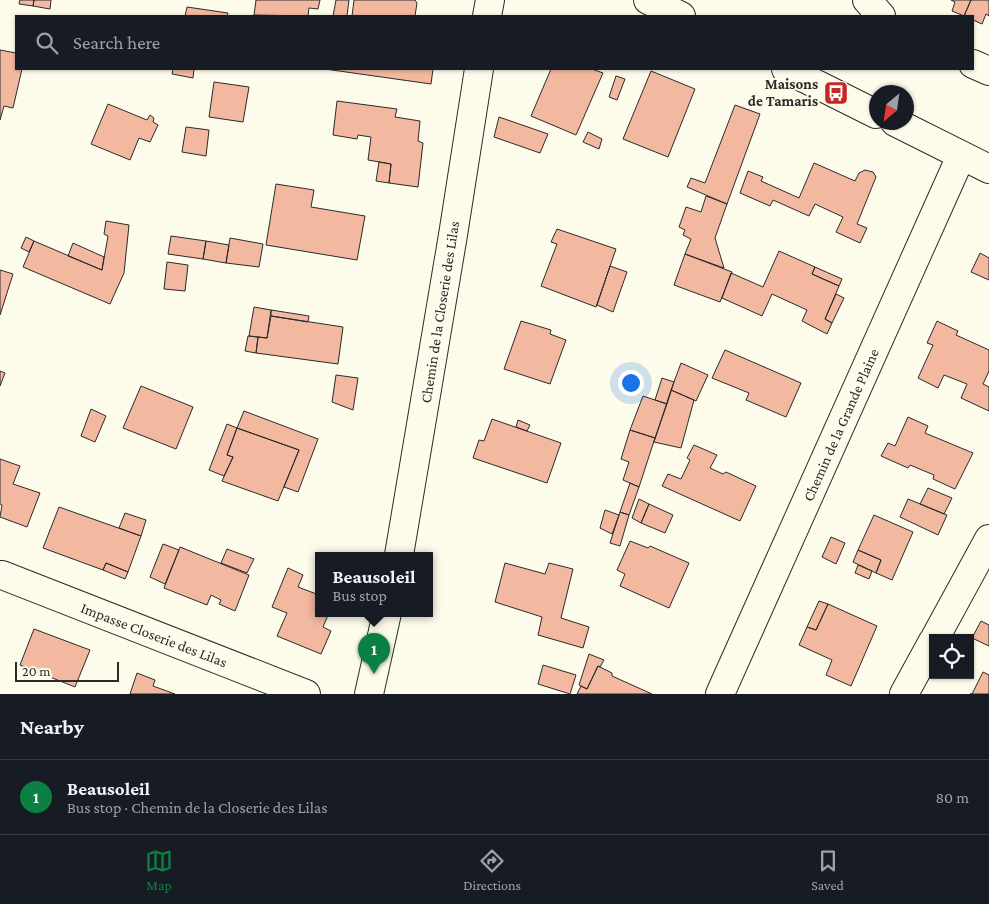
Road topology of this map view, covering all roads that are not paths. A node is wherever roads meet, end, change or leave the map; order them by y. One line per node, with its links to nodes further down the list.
1 (490, 0): 3 (street)
2 (867, 0): 4 (street)
3 (487, 15)
4 (879, 15)
5 (974, 64): 8 (street)
6 (479, 70): 14 (street, Chemin de la Closerie des Lilas)
7 (788, 70): 9 (street)
8 (989, 71)
9 (869, 110)
10 (910, 130): 11 (street)
11 (962, 156): 12 (street); 21 (street, Chemin de la Grande Plaine)
12 (989, 169)
13 (989, 539): 17 (street)
14 (400, 552)
15 (2, 575): 19 (street, Impasse Closerie des Lilas)
16 (386, 617): 20 (street)
17 (937, 634)
18 (929, 648): 22 (street)
19 (306, 694)
20 (369, 694)
21 (720, 694)
22 (904, 694)

